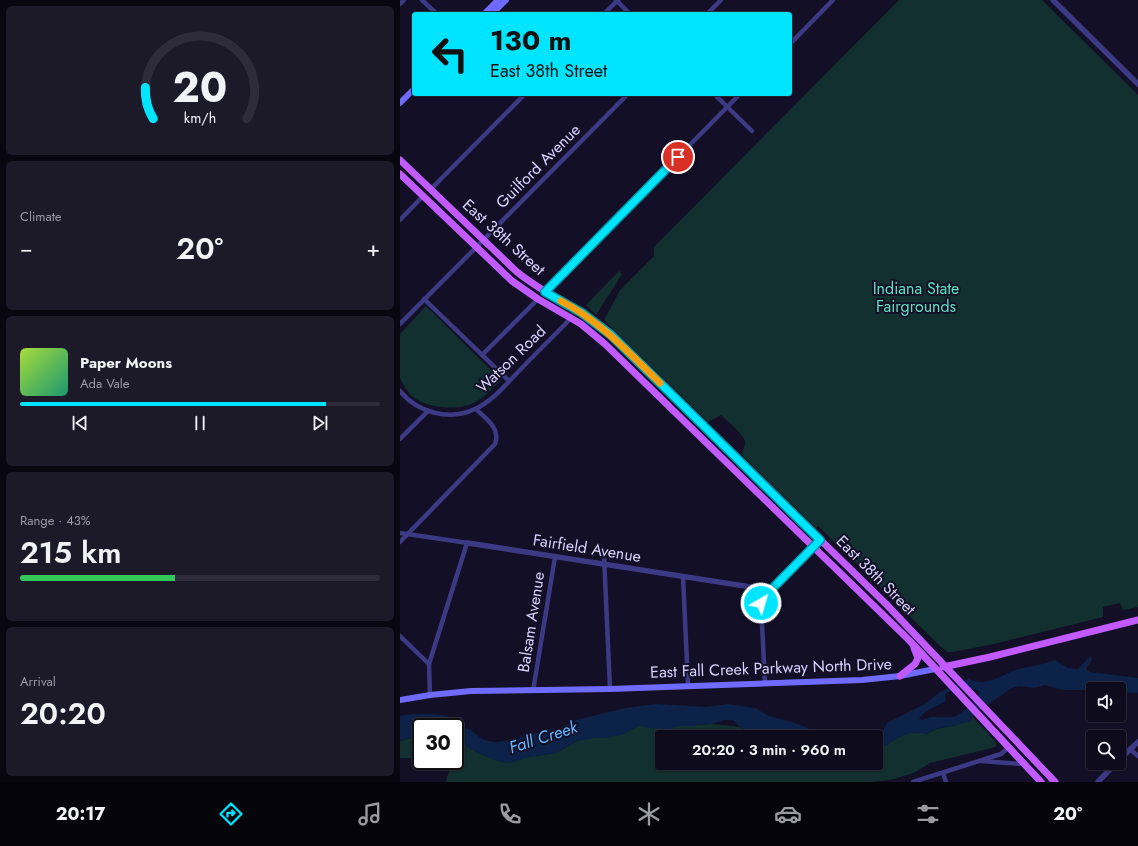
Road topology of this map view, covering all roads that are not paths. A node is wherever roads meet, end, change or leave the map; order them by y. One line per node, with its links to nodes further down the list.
1 (404, 0): 9 (street)
2 (422, 0): 10 (street)
3 (498, 0): 11 (main road)
4 (506, 0): 12 (main road)
5 (617, 0): 13 (street); 14 (street)
6 (721, 0): 15 (street)
7 (833, 0): 16 (street)
8 (1053, 0): 17 (street)
9 (400, 4)
10 (435, 12)
11 (486, 12)
12 (494, 12)
13 (606, 12)
14 (628, 12)
15 (709, 12)
16 (792, 42)
17 (1138, 84)
18 (412, 91): 23 (main road)
19 (523, 96): 28 (street)
20 (626, 96): 31 (street, Guilford Avenue)
21 (716, 96): 24 (street)
22 (738, 96): 24 (street)
23 (400, 103)
24 (727, 107): 25 (street); 33 (street)
25 (752, 131)
26 (400, 160): 28 (main road, East 38th Street)
27 (400, 174): 29 (main road, East 38th Street)
28 (431, 189): 31 (main road, East 38th Street)
29 (423, 196): 30 (street); 32 (main road, East 38th Street)
30 (400, 220)
31 (483, 240): 32 (street, Guilford Avenue); 33 (main road, East 38th Street)
32 (476, 247): 34 (street, Guilford Avenue); 35 (main road, East 38th Street)
33 (545, 292): 44 (main road, East 38th Street)
34 (424, 299): 37 (street, Guilford Avenue); 38 (street)
35 (538, 299): 36 (main road, East 38th Street); 38 (street)
36 (571, 318): 39 (street, Watson Road); 45 (main road, East 38th Street)
37 (400, 324)
38 (482, 355): 39 (street)
39 (509, 381): 41 (street, Watson Road)
40 (400, 391): 42 (street, Watson Road)
41 (476, 409): 42 (street, Watson Road); 47 (street)
42 (428, 410): 43 (street)
43 (400, 439)
44 (719, 441): 45 (street); 48 (main road, East 38th Street)
45 (712, 448): 51 (main road, East 38th Street)
46 (400, 533): 47 (street, Fairfield Avenue)
47 (408, 534): 49 (street); 50 (street, Fairfield Avenue)
48 (820, 540): 51 (street); 61 (main road, East 38th Street)
49 (400, 542)
50 (468, 543): 53 (street, Fairfield Avenue); 60 (street)
51 (813, 547): 56 (street); 59 (main road, East 38th Street)
52 (604, 556): 54 (street)
53 (555, 557): 54 (street, Fairfield Avenue); 67 (street, Balsam Avenue)
54 (605, 565): 55 (street, Fairfield Avenue); 66 (street)
55 (683, 576): 56 (street, Fairfield Avenue); 65 (street)
56 (771, 590): 64 (street)
57 (1138, 620): 61 (main road, East Fall Creek Parkway North Drive)
58 (400, 636): 60 (street)
59 (909, 640): 62 (main road, East 38th Street); 63 (main road)
60 (429, 664): 68 (street)
61 (946, 666): 62 (main road, East Fall Creek Parkway North Drive); 82 (main road, East 38th Street)
62 (935, 668): 63 (main road, East Fall Creek Parkway North Drive); 71 (main road, East 38th Street)
63 (900, 676): 64 (main road, East Fall Creek Parkway North Drive)
64 (765, 682): 65 (main road, East Fall Creek Parkway North Drive)
65 (688, 685): 66 (main road, East Fall Creek Parkway North Drive)
66 (610, 689): 67 (main road, East Fall Creek Parkway North Drive)
67 (533, 691): 68 (main road, East Fall Creek Parkway North Drive)
68 (430, 695): 69 (main road, East Fall Creek Parkway North Drive)
69 (400, 700)
70 (1138, 742): 72 (street)
71 (1009, 747): 75 (street); 76 (main road, East 38th Street)
72 (1130, 749): 73 (street); 74 (street)
73 (1126, 753)
74 (1138, 756)
75 (981, 761): 76 (street); 78 (street)
76 (1024, 764): 81 (main road, East 38th Street)
77 (1109, 770): 83 (street)
78 (943, 773): 79 (street); 80 (street)
79 (913, 782)
80 (946, 782)
81 (1041, 782)
82 (1055, 782)
83 (1098, 782)

